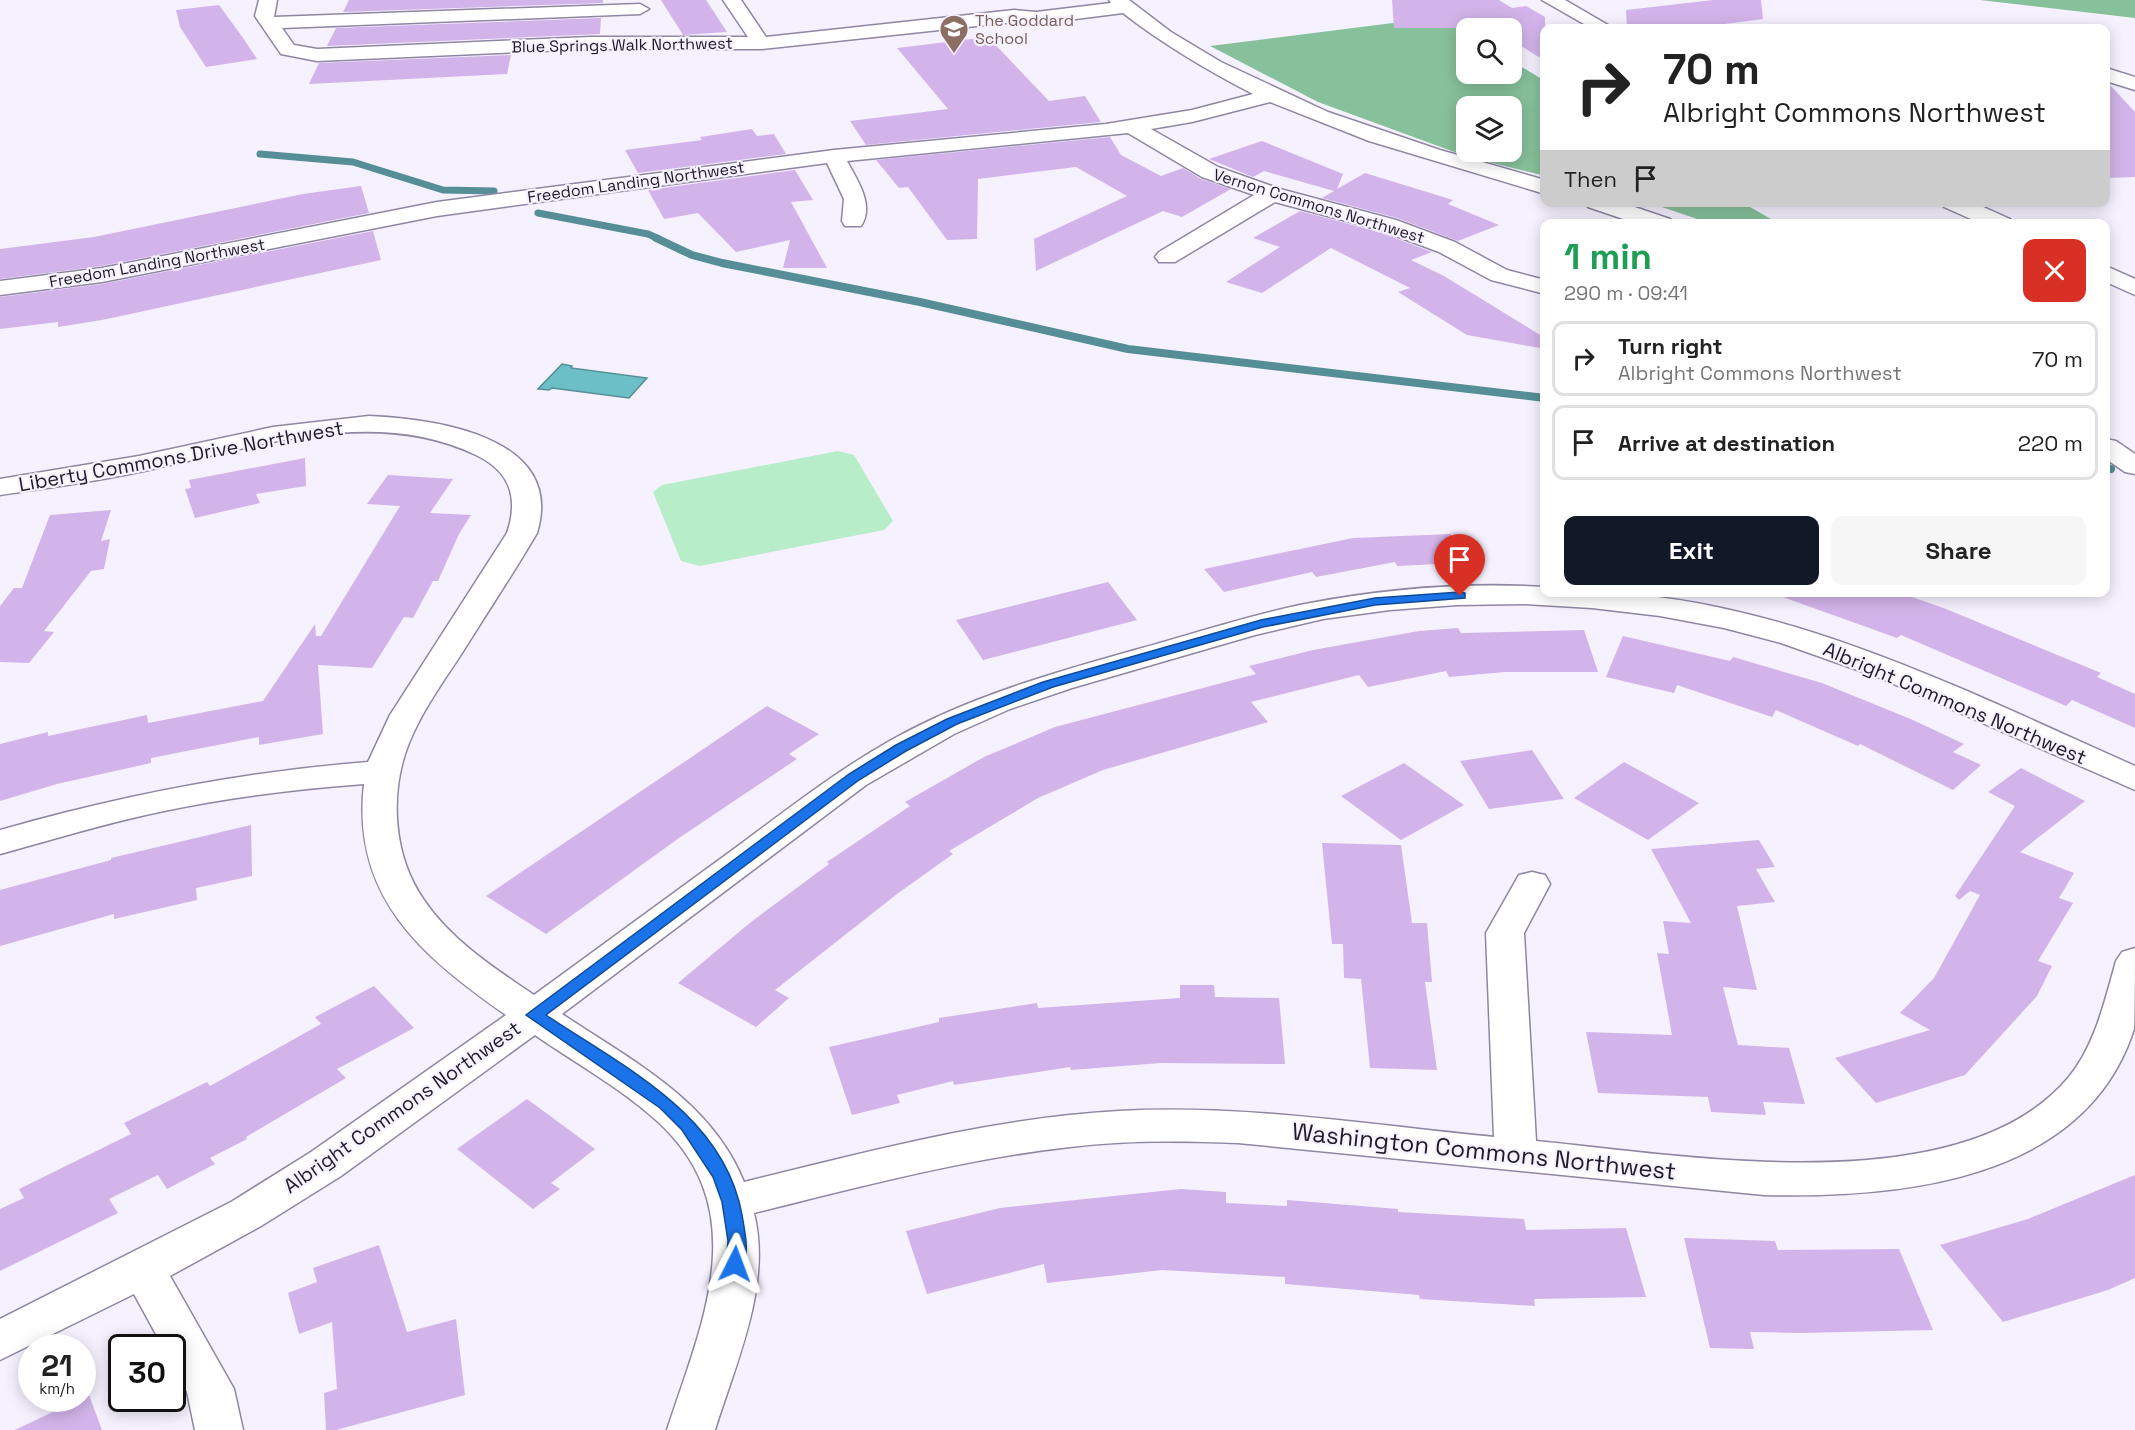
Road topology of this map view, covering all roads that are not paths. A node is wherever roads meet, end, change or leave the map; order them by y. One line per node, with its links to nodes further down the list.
1 (268, 0): 6 (street)
2 (732, 0): 9 (street)
3 (1551, 0): 7 (street)
4 (1120, 2): 9 (street, Blue Springs Walk Northwest); 12 (street)
5 (637, 4): 6 (street); 8 (street)
6 (267, 23): 8 (street, Blue Springs Walk Northwest)
7 (1596, 24)
8 (658, 43): 9 (street, Blue Springs Walk Northwest)
9 (761, 43)
10 (2110, 75): 11 (street)
11 (2135, 84)
12 (1274, 95): 13 (street, Freedom Landing Northwest); 15 (street)
13 (1132, 126): 14 (street, Freedom Landing Northwest); 16 (street, Vernon Commons Northwest)
14 (834, 156): 21 (street); 26 (street, Freedom Landing Northwest)
15 (1540, 186)
16 (1272, 194): 22 (street); 24 (street, Vernon Commons Northwest)
17 (1611, 207): 19 (street)
18 (1963, 207): 20 (street)
19 (1647, 219)
20 (1991, 219)
21 (853, 221)
22 (1167, 257)
23 (2110, 275): 25 (street)
24 (1540, 286)
25 (2134, 287): 27 (street)
26 (0, 288)
27 (2110, 290)
28 (2110, 450): 29 (street)
29 (2135, 466)
30 (0, 487): 33 (street, Liberty Commons Drive Northwest)
31 (1540, 595): 38 (street, Albright Commons Northwest)
32 (1572, 597): 34 (street, Albright Commons Northwest)
33 (383, 772): 35 (street); 38 (street, Liberty Commons Drive Northwest)
34 (2135, 779)
35 (0, 842)
36 (1532, 884): 39 (street)
37 (2135, 961): 39 (street, Washington Commons Northwest)
38 (534, 1015): 40 (street, Liberty Commons Drive Northwest); 41 (street, Albright Commons Northwest)
39 (1516, 1155): 40 (street, Washington Commons Northwest)
40 (731, 1202): 44 (street, Liberty Commons Drive Northwest)
41 (143, 1269): 42 (street, Albright Commons Northwest); 43 (street)
42 (0, 1341)
43 (219, 1430)
44 (691, 1430)

